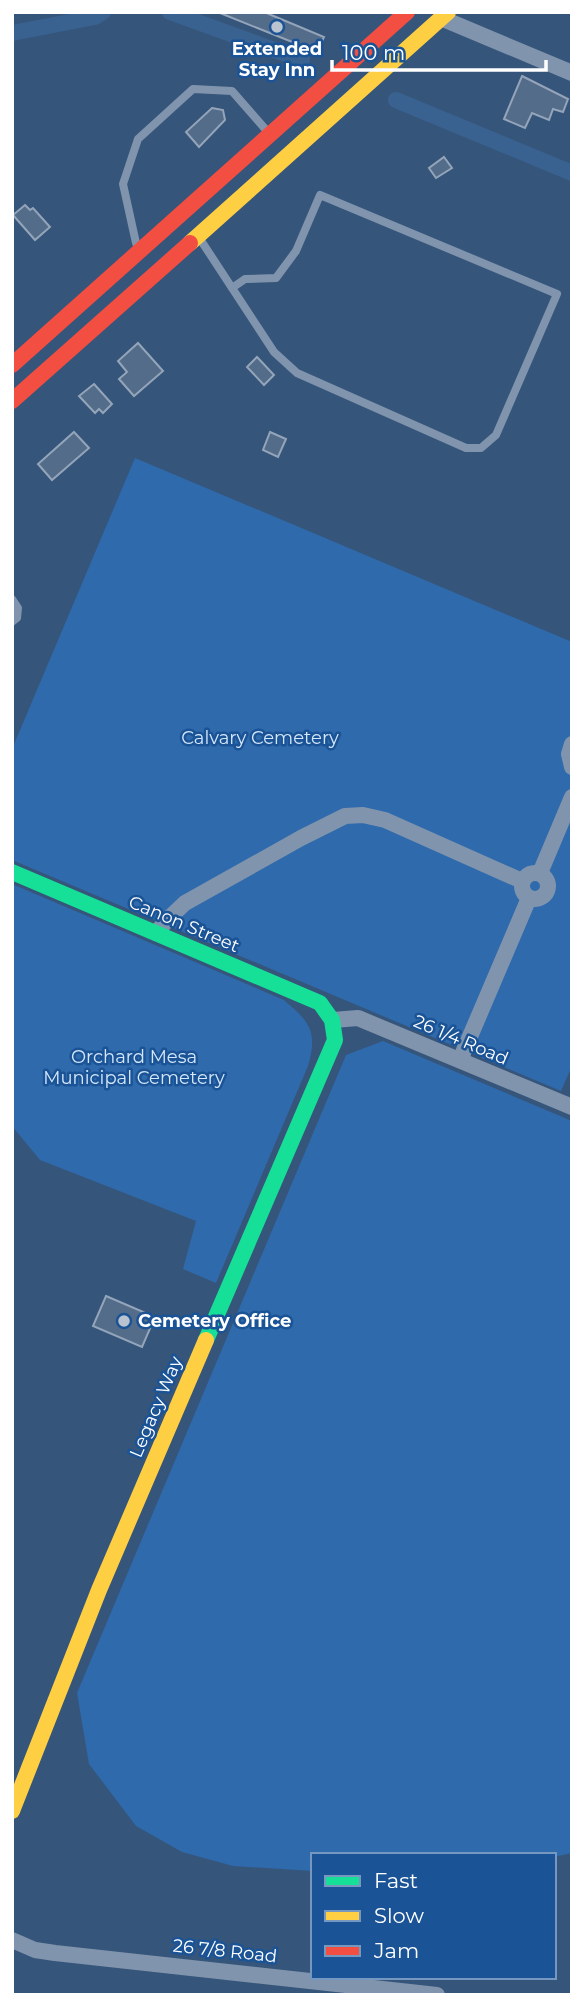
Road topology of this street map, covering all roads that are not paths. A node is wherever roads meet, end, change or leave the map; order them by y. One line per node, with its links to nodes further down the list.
1 (407, 12): 4 (main road)
2 (444, 15): 3 (street); 5 (main road)
3 (571, 72)
4 (271, 134): 6 (main road); 6 (lane)
5 (199, 231): 7 (main road); 8 (lane)
6 (138, 254): 7 (lane); 9 (main road)
7 (156, 274): 10 (main road)
8 (232, 288): 8 (lane)
9 (12, 365)
10 (12, 401)
11 (12, 599): 12 (lane)
12 (12, 622)
13 (572, 744): 14 (street)
14 (572, 767)
15 (572, 797): 17 (street)
16 (12, 872): 20 (main road, Canon Street)
17 (540, 873): 18 (street); 19 (street)
18 (522, 881): 19 (street); 20 (street)
19 (528, 898): 22 (street)
20 (156, 933): 21 (main road, Canon Street)
21 (333, 1020): 22 (street, 26 1/4 Road); 24 (main road, Legacy Way)
22 (460, 1060): 23 (street, 26 1/4 Road)
23 (572, 1107)
24 (12, 1811)
25 (12, 1940): 26 (street, 26 7/8 Road)
26 (437, 1995)

